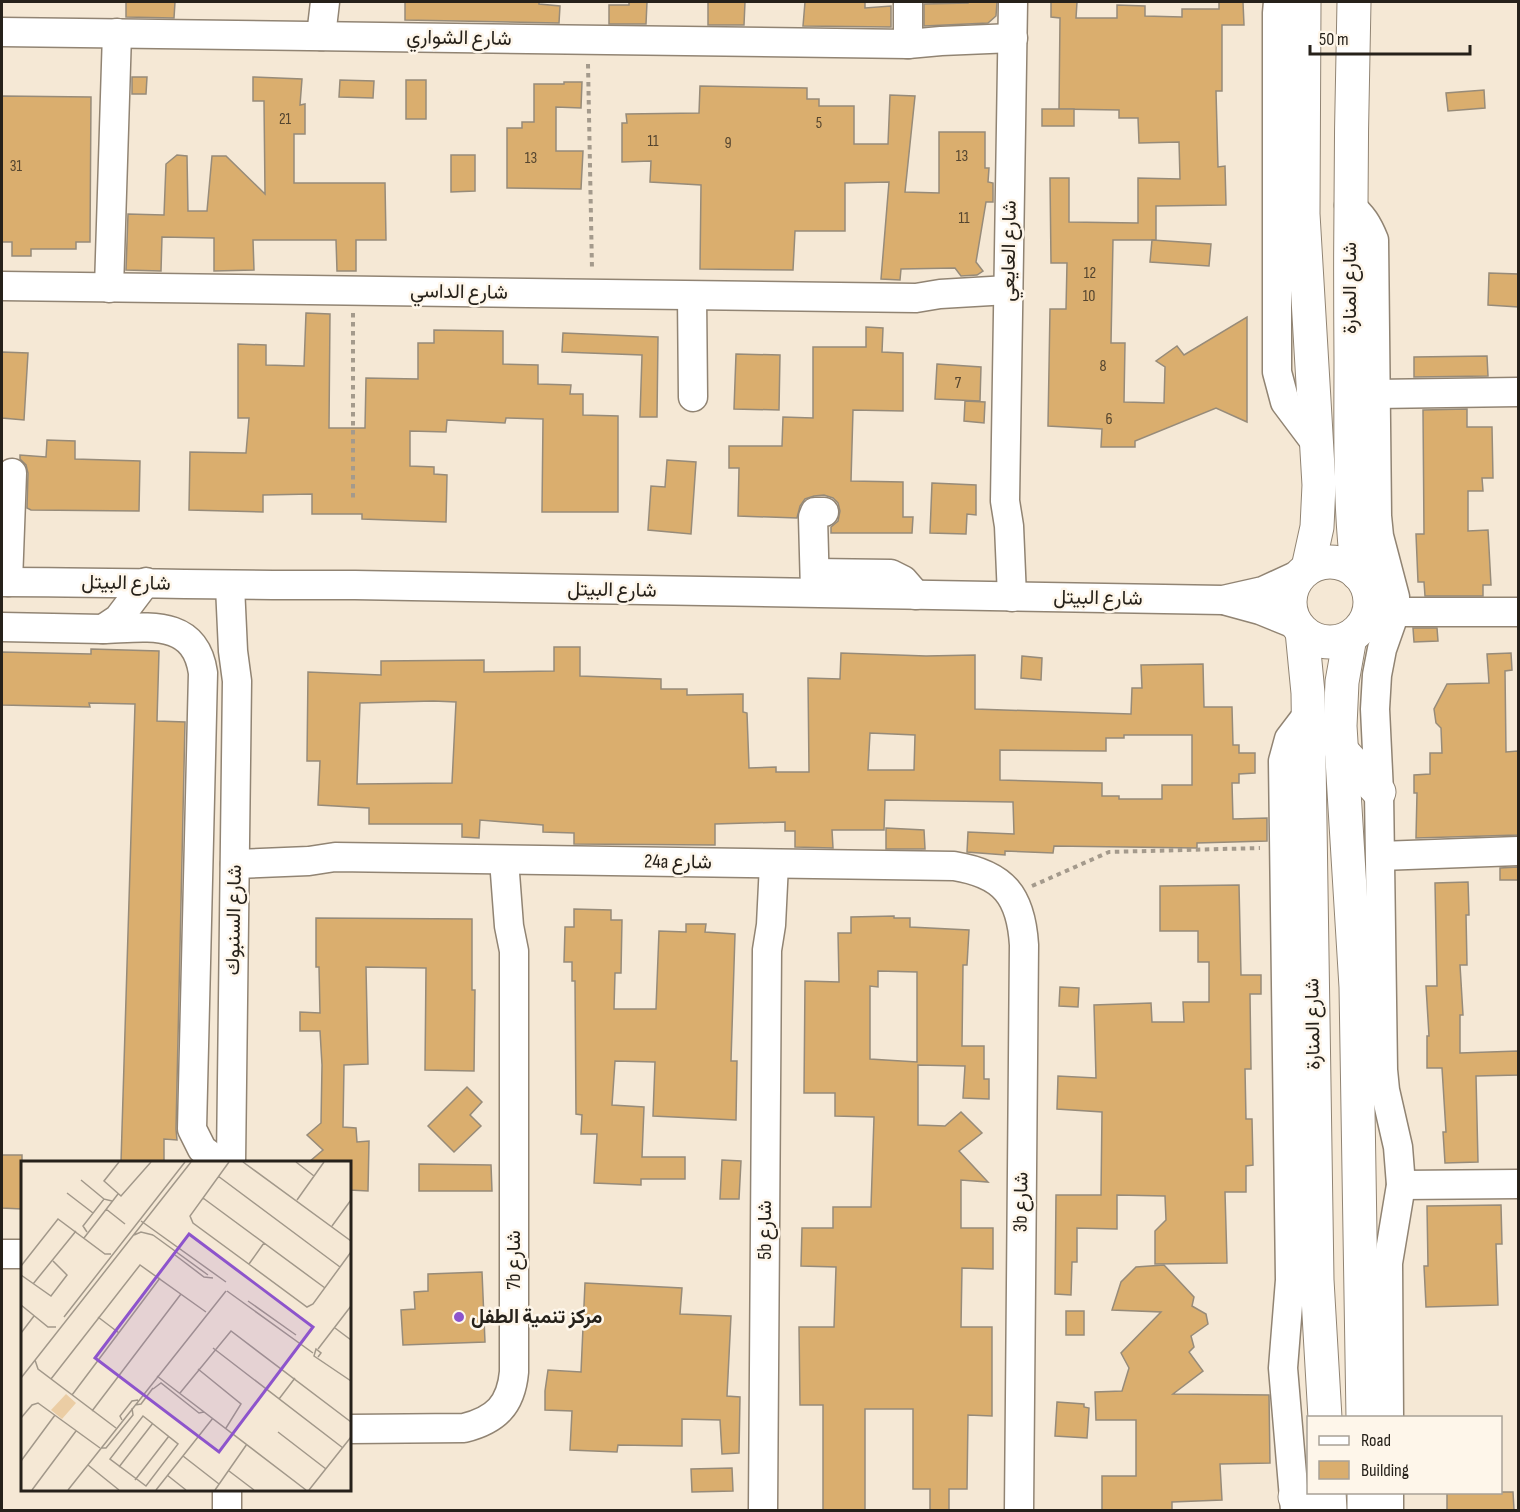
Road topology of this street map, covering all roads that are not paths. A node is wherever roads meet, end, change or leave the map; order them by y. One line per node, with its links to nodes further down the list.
1 (325, 2): 10 (street)
2 (339, 2): 10 (street)
3 (908, 2): 11 (street)
4 (1013, 2): 12 (street, شارع العايعي)
5 (1278, 2): 22 (street)
6 (1304, 2): 22 (main road, شارع المنارة)
7 (1354, 2): 13 (main road, شارع المنارة)
8 (2, 32): 9 (street, شارع الشواري)
9 (117, 33): 10 (street, شارع الشواري); 15 (street)
10 (331, 36): 11 (street, شارع الشواري)
11 (912, 44): 12 (street, شارع الشواري)
12 (1012, 47): 17 (street, شارع العايعي)
13 (1349, 205): 19 (street); 23 (main road, شارع المنارة)
14 (2, 286): 15 (street, شارع الداسي)
15 (109, 288): 16 (street, شارع الداسي)
16 (692, 296): 17 (street, شارع الداسي); 20 (street)
17 (1008, 300): 32 (street, شارع العايعي)
18 (1518, 392): 19 (street)
19 (1375, 394): 21 (street)
20 (693, 397)
21 (1376, 432): 23 (main road); 34 (street)
22 (1318, 446): 26 (main road, شارع المنارة)
23 (1351, 466): 27 (main road, شارع المنارة)
24 (12, 473): 28 (street)
25 (824, 512): 30 (street)
26 (1304, 571): 27 (main road); 33 (street, شارع البيتل); 37 (main road)
27 (1358, 574): 39 (main road)
28 (5, 582): 29 (street, شارع البيتل)
29 (146, 582): 31 (street, شارع البيتل); 38 (street)
30 (815, 583): 31 (street, شارع البيتل); 32 (street, شارع البيتل)
31 (240, 586): 40 (street, شارع السنبوك)
32 (1002, 596): 33 (street, شارع البيتل)
33 (1222, 600): 37 (street, شارع البيتل)
34 (1395, 612): 35 (street); 44 (street)
35 (1518, 612)
36 (2, 627): 38 (street)
37 (1299, 628): 39 (main road); 41 (main road, شارع المنارة)
38 (103, 629): 42 (street)
39 (1350, 636): 43 (main road)
40 (237, 679): 42 (street); 46 (street, شارع السنبوك)
41 (1308, 714): 57 (main road, شارع المنارة); 65 (street)
42 (202, 715): 51 (street)
43 (1341, 750): 44 (main road); 58 (main road)
44 (1379, 792): 47 (street)
45 (1518, 850): 47 (street)
46 (235, 854): 48 (street, 24a شارع); 52 (street, شارع السنبوك)
47 (1380, 856): 54 (street)
48 (514, 860): 49 (street, 24a شارع); 60 (street, 7b شارع)
49 (765, 863): 50 (street, 24a شارع); 67 (street, 5b شارع)
50 (1012, 895): 68 (street, 3b شارع)
51 (218, 1161)
52 (231, 1161)
53 (1518, 1184): 54 (street)
54 (1401, 1185): 59 (street)
55 (2, 1254): 56 (street)
56 (21, 1254)
57 (1325, 1416)
58 (1363, 1416)
59 (1389, 1416)
60 (351, 1430)
61 (227, 1491): 66 (street)
62 (1329, 1494): 69 (main road)
63 (1364, 1494): 70 (main road)
64 (1389, 1494): 71 (street)
65 (1299, 1506)
66 (227, 1510)
67 (763, 1510)
68 (1019, 1510)
69 (1330, 1510)
70 (1364, 1510)
71 (1389, 1510)

